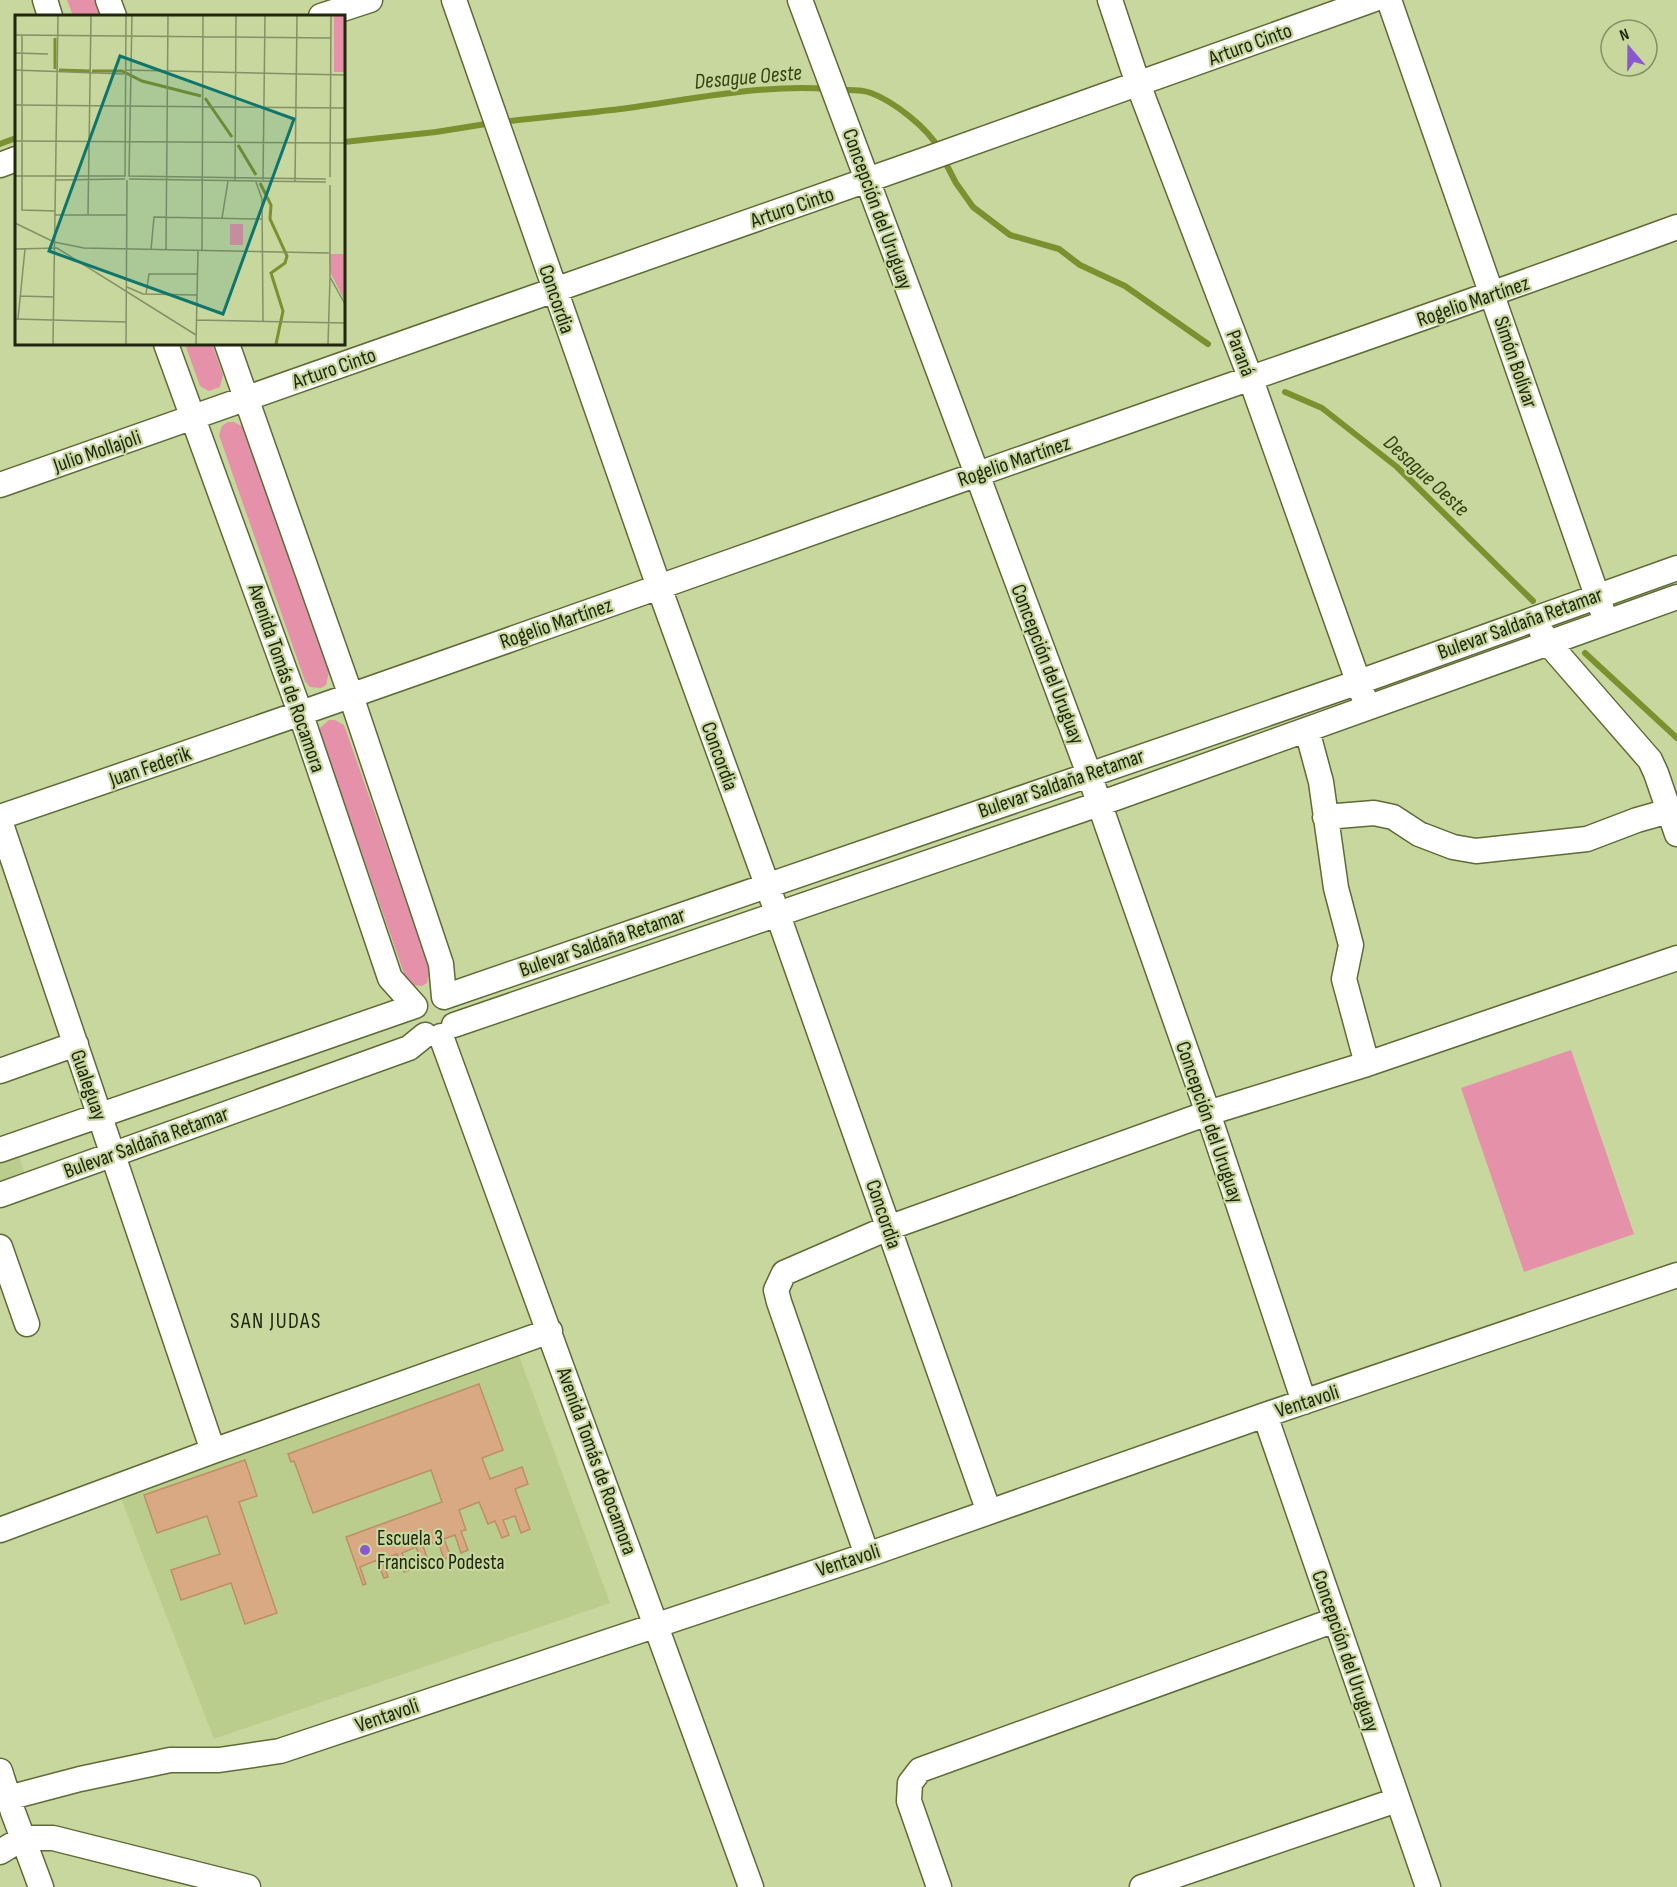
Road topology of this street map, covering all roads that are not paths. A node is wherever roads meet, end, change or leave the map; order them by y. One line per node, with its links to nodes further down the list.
1 (45, 0): 9 (street)
2 (108, 0): 10 (street)
3 (370, 0): 11 (street)
4 (454, 0): 17 (street, Concordia)
5 (800, 0): 15 (street, Concepción del Uruguay)
6 (1110, 0): 12 (street, Paraná)
7 (1372, 0): 12 (street, Arturo Cinto)
8 (1389, 0): 18 (street, Simón Bolívar)
9 (50, 15)
10 (114, 15)
11 (324, 15)
12 (1138, 84): 15 (street, Arturo Cinto); 21 (street, Paraná)
13 (15, 159): 14 (street)
14 (0, 165)
15 (867, 180): 17 (street, Arturo Cinto); 24 (street, Concepción del Uruguay)
16 (1677, 227): 18 (street, Rogelio Martínez)
17 (554, 291): 22 (street, Arturo Cinto); 27 (street, Concordia)
18 (1493, 294): 21 (street, Rogelio Martínez); 28 (street, Simón Bolívar)
19 (166, 345): 23 (street, Avenida Tomás de Rocamora)
20 (227, 345): 22 (street)
21 (1250, 377): 24 (street, Rogelio Martínez); 33 (street, Paraná)
22 (246, 399): 23 (street, Arturo Cinto); 34 (street)
23 (194, 417): 25 (street, Julio Mollajoli); 36 (street, Avenida Tomás de Rocamora)
24 (976, 474): 27 (street, Rogelio Martínez); 38 (street, Concepción del Uruguay)
25 (0, 485)
26 (1677, 568): 28 (street, Bulevar Saldaña Retamar)
27 (659, 587): 34 (street, Rogelio Martínez); 43 (street, Concordia)
28 (1596, 595): 30 (street, Bulevar Saldaña Retamar); 31 (street, Simón Bolívar)
29 (1677, 597): 31 (street, Bulevar Saldaña Retamar)
30 (1533, 619): 32 (street); 33 (street, Bulevar Saldaña Retamar)
31 (1606, 621): 32 (street, Bulevar Saldaña Retamar)
32 (1549, 644): 35 (street, Bulevar Saldaña Retamar); 42 (street)
33 (1359, 682): 35 (street, Paraná); 38 (street, Bulevar Saldaña Retamar)
34 (351, 696): 36 (street, Rogelio Martínez); 46 (street)
35 (1367, 709): 37 (street, Bulevar Saldaña Retamar)
36 (301, 715): 41 (street, Juan Federik); 47 (street, Avenida Tomás de Rocamora)
37 (1307, 730): 39 (street, Bulevar Saldaña Retamar); 40 (street)
38 (1089, 774): 39 (street, Concepción del Uruguay); 43 (street, Bulevar Saldaña Retamar)
39 (1099, 804): 44 (street, Bulevar Saldaña Retamar); 52 (street, Concepción del Uruguay)
40 (1324, 817): 42 (street); 50 (street)
41 (0, 819): 49 (street, Gualeguay)
42 (1673, 823)
43 (767, 884): 44 (street, Concordia); 46 (street, Bulevar Saldaña Retamar)
44 (778, 915): 48 (street, Bulevar Saldaña Retamar); 57 (street, Concordia)
45 (1677, 958): 50 (street)
46 (444, 997): 47 (street, Bulevar Saldaña Retamar); 48 (street)
47 (415, 1006): 48 (street); 53 (street, Bulevar Saldaña Retamar)
48 (440, 1032): 55 (street, Bulevar Saldaña Retamar); 61 (street, Avenida Tomás de Rocamora)
49 (76, 1044): 51 (street); 53 (street, Gualeguay)
50 (1367, 1064): 52 (street)
51 (0, 1071)
52 (1208, 1113): 57 (street); 62 (street, Concepción del Uruguay)
53 (100, 1117): 54 (street, Bulevar Saldaña Retamar); 55 (street, Gualeguay)
54 (0, 1150)
55 (113, 1154): 56 (street, Bulevar Saldaña Retamar); 64 (street, Gualeguay)
56 (0, 1195)
57 (888, 1228): 65 (street, Concordia); 67 (street)
58 (0, 1247): 60 (street)
59 (1677, 1275): 62 (street, Ventavoli)
60 (27, 1324)
61 (550, 1331): 64 (street); 69 (street, Avenida Tomás de Rocamora)
62 (1304, 1402): 63 (street, Ventavoli)
63 (1265, 1415): 65 (street, Ventavoli); 68 (street, Concepción del Uruguay)
64 (213, 1451): 66 (street)
65 (989, 1512): 67 (street, Ventavoli)
66 (0, 1530)
67 (867, 1555): 69 (street, Ventavoli)
68 (1335, 1620): 72 (street, Concepción del Uruguay); 78 (street)
69 (656, 1624): 71 (street, Ventavoli); 77 (street, Avenida Tomás de Rocamora)
70 (0, 1771): 71 (street)
71 (4, 1798): 73 (street)
72 (1397, 1800): 79 (street); 80 (street, Concepción del Uruguay)
73 (23, 1838): 74 (street); 75 (street); 76 (street)
74 (0, 1852)
75 (41, 1887)
76 (248, 1887)
77 (751, 1887)
78 (939, 1887)
79 (1142, 1887)
80 (1428, 1887)

